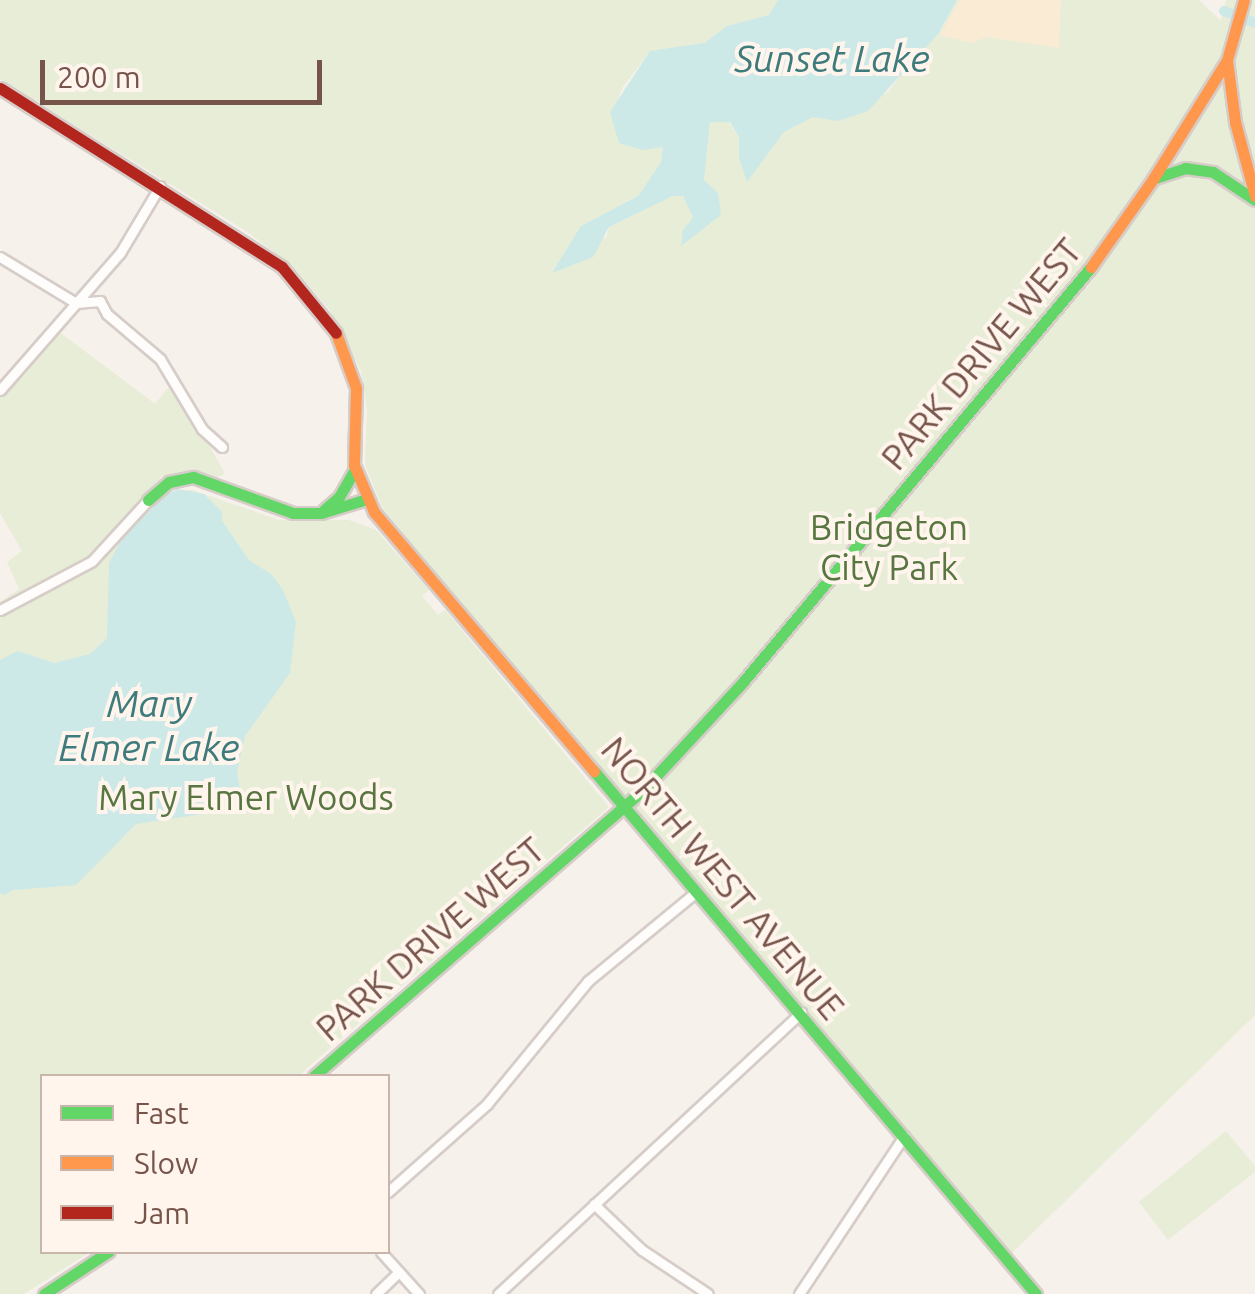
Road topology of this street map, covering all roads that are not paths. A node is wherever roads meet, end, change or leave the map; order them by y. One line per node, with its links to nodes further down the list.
1 (1243, 2): 2 (street, PARK DRIVE WEST)
2 (1226, 60): 4 (street, PARK DRIVE WEST); 6 (street)
3 (0, 88): 5 (street)
4 (1153, 179): 6 (street); 16 (street, PARK DRIVE WEST)
5 (160, 186): 8 (street); 11 (street)
6 (1255, 198)
7 (0, 256): 8 (street)
8 (76, 303): 9 (street); 10 (street)
9 (0, 390)
10 (222, 446)
11 (355, 470): 12 (street, NORTH WEST AVENUE); 14 (street)
12 (367, 499): 14 (street); 16 (street, NORTH WEST AVENUE)
13 (148, 500): 14 (street); 15 (street)
14 (320, 513)
15 (0, 610)
16 (625, 806): 17 (street, NORTH WEST AVENUE); 19 (street, PARK DRIVE WEST)
17 (697, 891): 18 (street, NORTH WEST AVENUE); 21 (street)
18 (800, 1012): 20 (street, NORTH WEST AVENUE); 22 (street)
19 (316, 1074)
20 (904, 1136): 31 (street); 32 (street, NORTH WEST AVENUE)
21 (390, 1190)
22 (594, 1204): 29 (street); 30 (street)
23 (105, 1254): 26 (street)
24 (383, 1254): 25 (street)
25 (399, 1272): 27 (street); 28 (street)
26 (44, 1294)
27 (376, 1294)
28 (420, 1294)
29 (498, 1294)
30 (708, 1294)
31 (800, 1294)
32 (1036, 1294)

